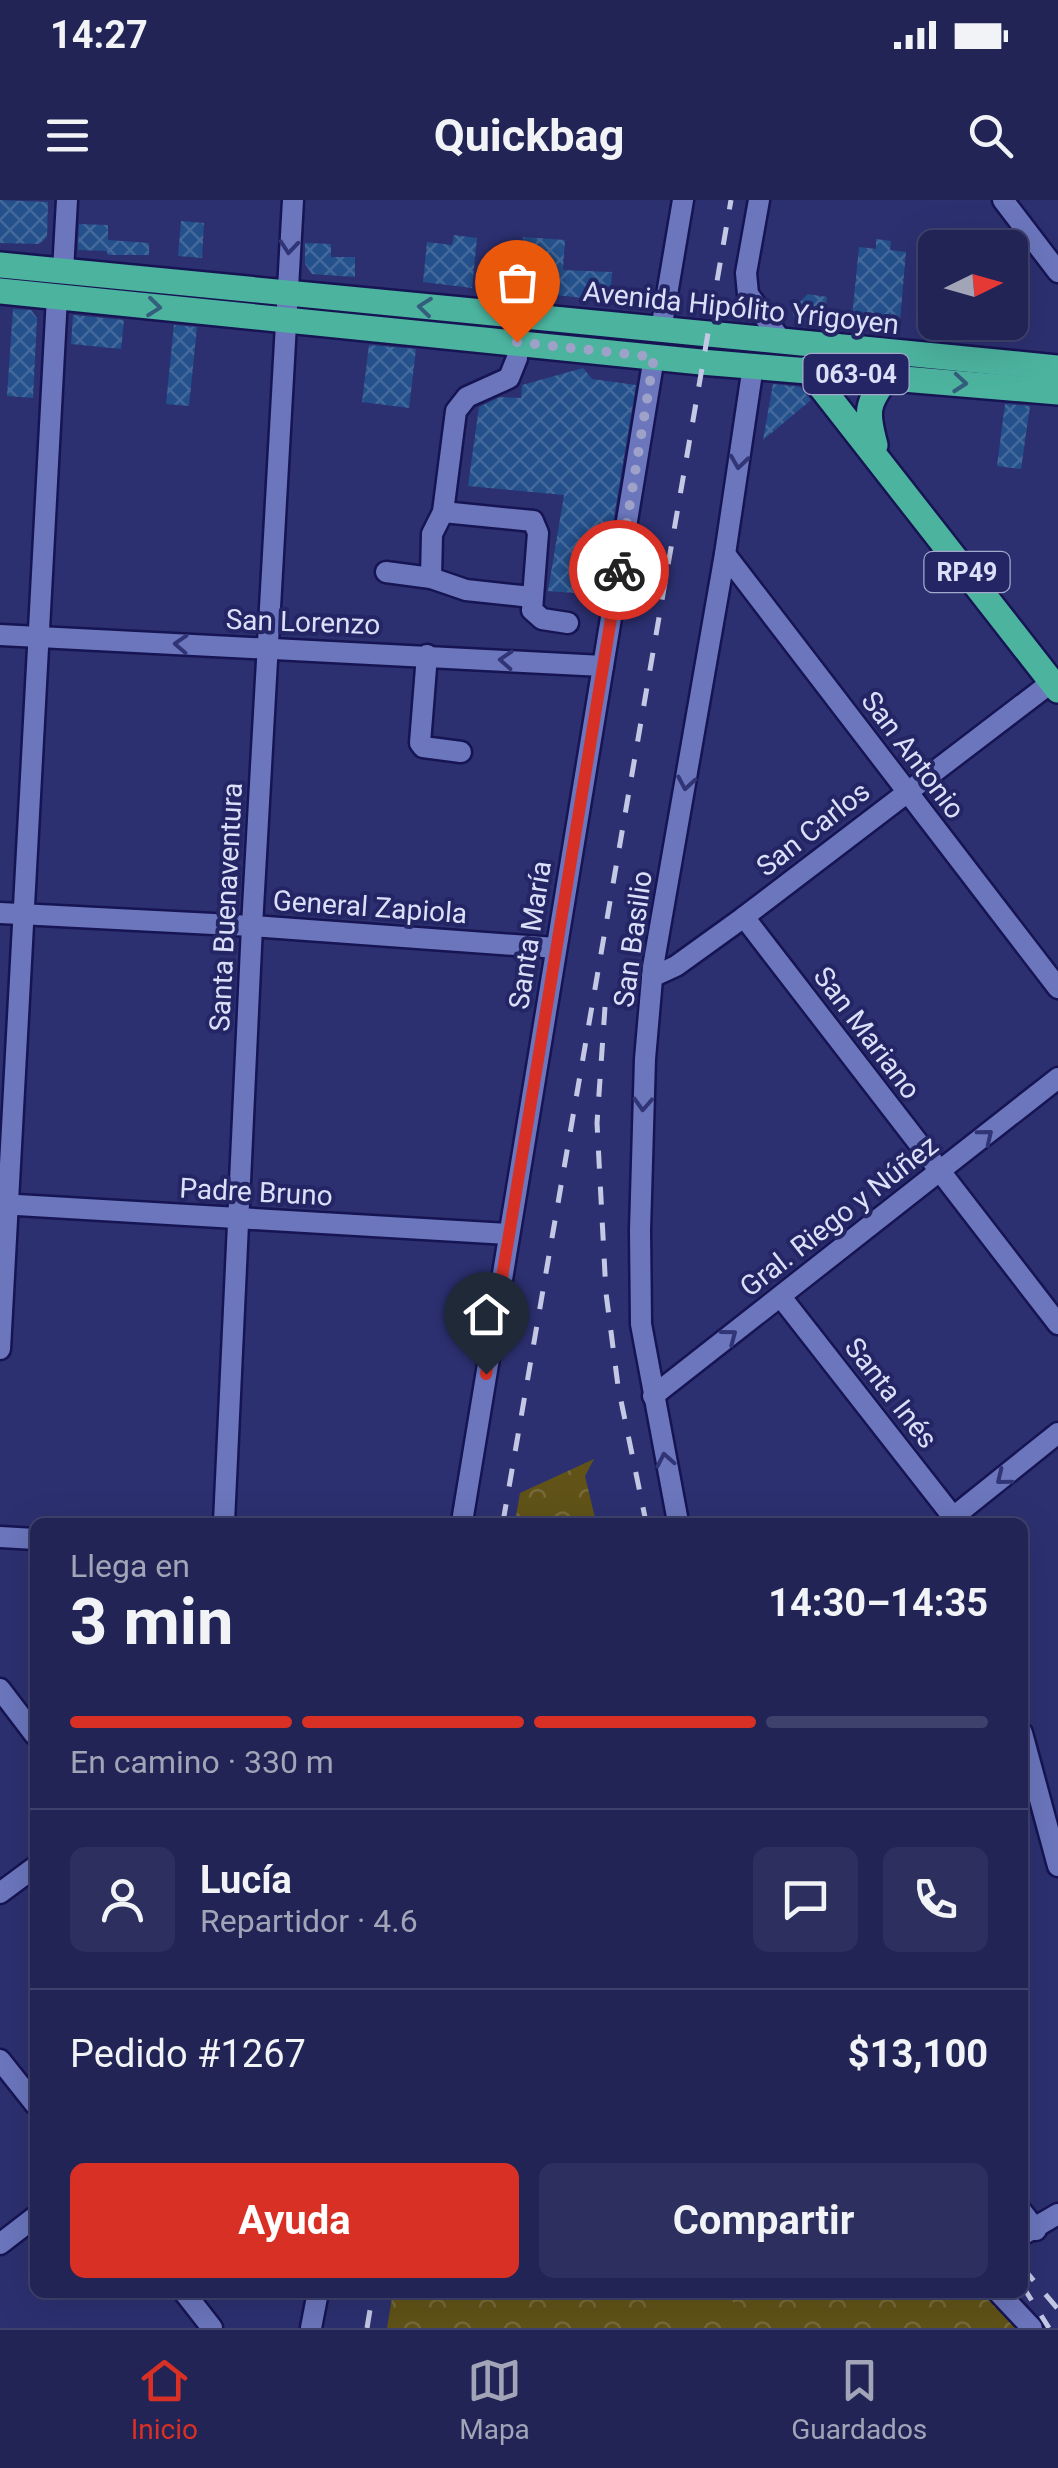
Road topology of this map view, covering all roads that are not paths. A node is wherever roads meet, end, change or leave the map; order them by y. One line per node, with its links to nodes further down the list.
1 (66, 200): 7 (street)
2 (293, 200): 10 (street, Santa Buenaventura, one-way to 10)
3 (759, 200): 16 (street)
4 (1003, 200): 8 (street)
5 (682, 201): 13 (street)
6 (0, 265): 7 (main road, Avenida Hipólito Yrigoyen / 063-04)
7 (63, 271): 10 (main road, Avenida Hipólito Yrigoyen / 063-04)
8 (1058, 272)
9 (0, 291): 11 (main road, Avenida Hipólito Yrigoyen / 063-04)
10 (286, 294): 12 (street, Santa Buenaventura); 13 (main road, Avenida Hipólito Yrigoyen / 063-04, one-way to 10)
11 (57, 297): 12 (main road, Avenida Hipólito Yrigoyen / 063-04, one-way to 12); 32 (street)
12 (284, 320): 15 (main road, Avenida Hipólito Yrigoyen / 063-04); 33 (street, Santa Buenaventura)
13 (661, 330): 14 (main road, Avenida Hipólito Yrigoyen / 063-04)
14 (705, 336): 16 (main road, Avenida Hipólito Yrigoyen / 063-04); 18 (main road)
15 (517, 342): 17 (main road, Avenida Hipólito Yrigoyen / 063-04); 25 (street)
16 (783, 343): 20 (main road, Avenida Hipólito Yrigoyen / 063-04)
17 (654, 357): 18 (main road, Avenida Hipólito Yrigoyen / 063-04); 35 (street, Santa María)
18 (701, 362): 19 (main road, Avenida Hipólito Yrigoyen / 063-04)
19 (753, 366): 21 (main road, Avenida Hipólito Yrigoyen / 063-04); 26 (street, San Basilio, one-way to 26)
20 (1058, 368)
21 (807, 370): 22 (main road, Avenida Hipólito Yrigoyen / 063-04); 24 (main road, RP49)
22 (888, 376): 23 (main road, Avenida Hipólito Yrigoyen / 063-04, one-way to 23); 24 (main road, RP49)
23 (1058, 392)
24 (877, 455): 36 (main road, RP49)
25 (443, 512): 28 (street); 29 (street)
26 (726, 554): 38 (street, San Antonio); 44 (street, San Basilio, one-way to 44)
27 (386, 572): 28 (street)
28 (431, 578): 29 (street)
29 (531, 597): 30 (street)
30 (568, 623)
31 (0, 635): 32 (street, San Lorenzo)
32 (40, 637): 33 (street, San Lorenzo, one-way to 32); 40 (street)
33 (268, 649): 34 (street, San Lorenzo); 42 (street, Santa Buenaventura)
34 (428, 655): 35 (street, San Lorenzo, one-way to 34); 37 (street)
35 (603, 666): 43 (street, Santa María)
36 (1055, 686): 38 (street, San Carlos)
37 (461, 752)
38 (906, 791): 41 (street, San Carlos); 45 (street, San Antonio)
39 (0, 913): 40 (street, General Zapiola)
40 (23, 914): 42 (street, General Zapiola); 48 (street)
41 (744, 918): 44 (street, San Carlos); 47 (street, San Mariano)
42 (252, 926): 43 (street, General Zapiola); 49 (street, Santa Buenaventura)
43 (556, 948): 50 (street, Santa María)
44 (652, 977): 54 (street, San Basilio, one-way to 54)
45 (1058, 988)
46 (1058, 1078): 47 (street, Gral. Riego y Núñez, one-way to 46)
47 (940, 1174): 51 (street, Gral. Riego y Núñez); 52 (street, San Mariano)
48 (5, 1204): 49 (street, Padre Bruno); 53 (street)
49 (238, 1219): 50 (street, Padre Bruno); 56 (street, Santa Buenaventura)
50 (508, 1234): 57 (street, Santa María)
51 (781, 1297): 54 (street, Gral. Riego y Núñez, one-way to 51); 59 (street, Santa Inés)
52 (1058, 1324)
53 (0, 1349)
54 (654, 1396): 58 (street, San Basilio, one-way to 54)
55 (1058, 1434): 60 (street, one-way to 60)
56 (224, 1518)
57 (463, 1518)
58 (677, 1518)
59 (951, 1518)
60 (957, 1518)
61 (0, 1537): 62 (street)
62 (30, 1540)
63 (0, 1689): 64 (street)
64 (30, 1728)
65 (1028, 1751): 66 (street)
66 (1053, 1828): 67 (street)
67 (1058, 1866)
68 (30, 1871): 69 (street)
69 (0, 1893)
70 (0, 2060): 71 (street)
71 (30, 2098)
72 (1058, 2214): 74 (street)
73 (30, 2221): 75 (street)
74 (1029, 2232)
75 (0, 2244)
76 (189, 2298): 79 (street)
77 (317, 2298): 80 (street)
78 (1004, 2298): 81 (street)
79 (212, 2328)
80 (311, 2328)
81 (1032, 2328)

